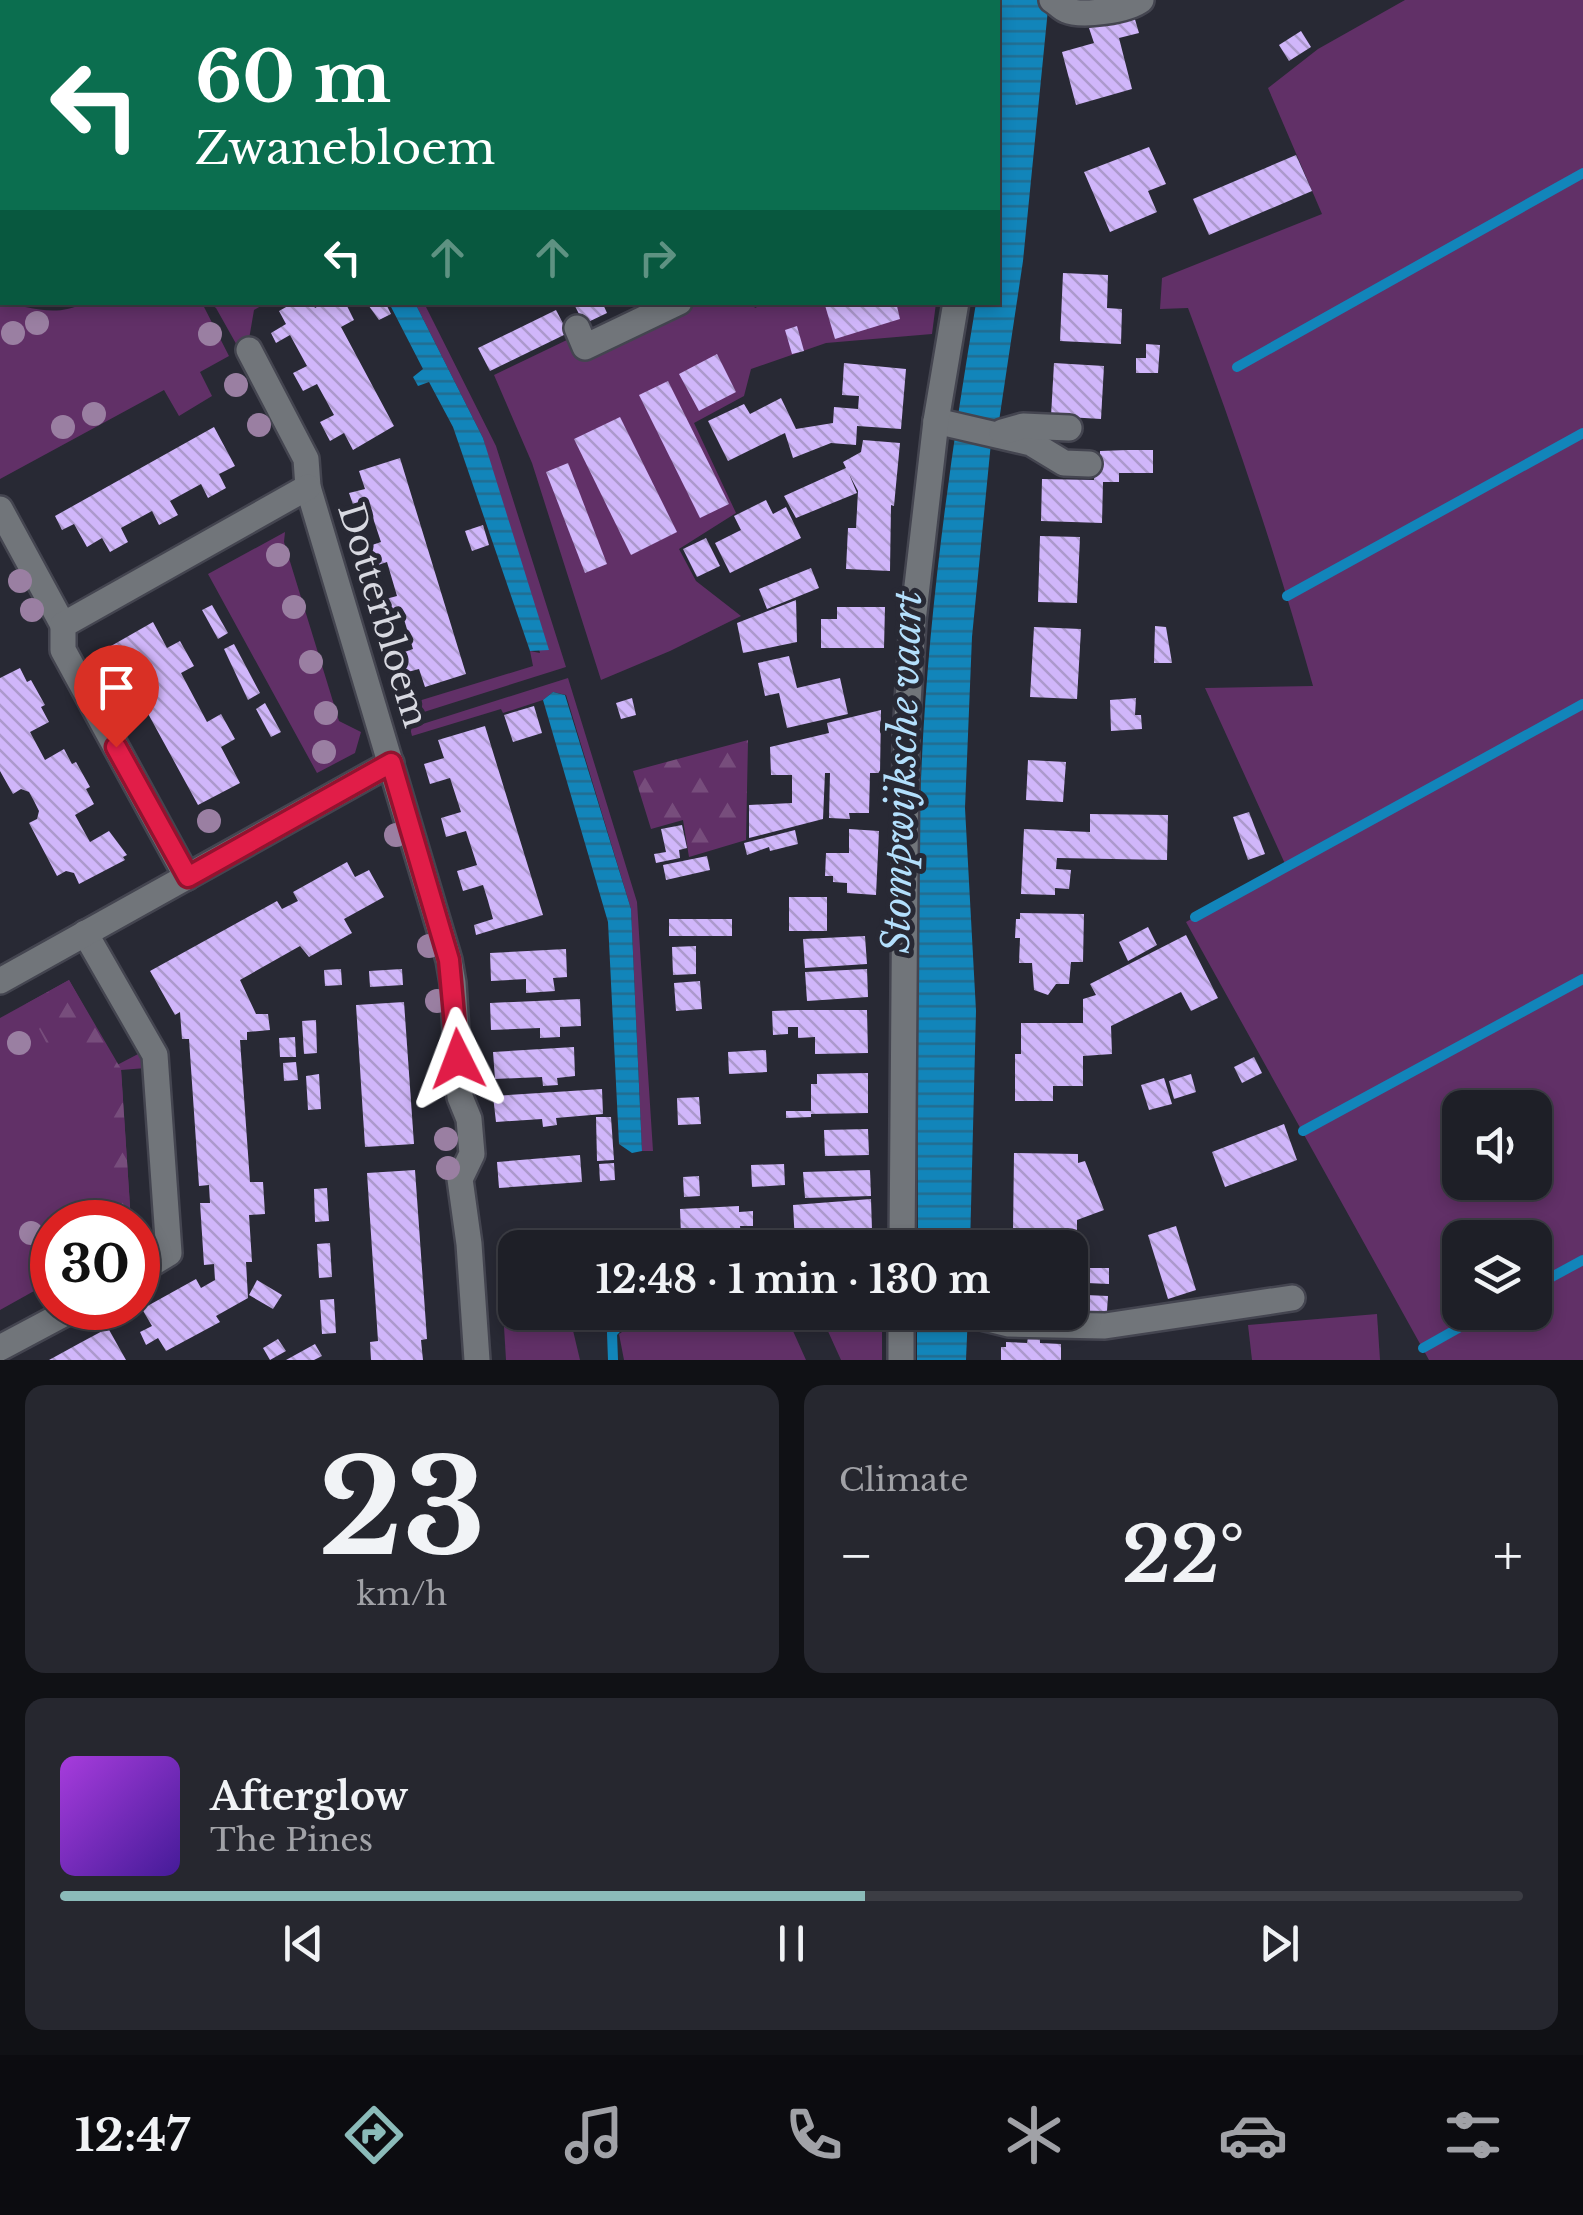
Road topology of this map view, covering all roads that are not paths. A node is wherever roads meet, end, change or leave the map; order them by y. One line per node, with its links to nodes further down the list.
1 (1052, 0): 2 (street)
2 (1141, 0)
3 (673, 305): 5 (street)
4 (956, 305): 7 (street)
5 (576, 328)
6 (249, 350): 11 (street, Dotterbloem)
7 (944, 422): 9 (street); 18 (street)
8 (1068, 428): 9 (street)
9 (998, 433): 10 (street)
10 (1089, 464)
11 (308, 487): 13 (street, Dotterbloem); 14 (street, Dotterbloem)
12 (0, 509): 13 (street)
13 (63, 626): 15 (street)
14 (391, 763): 15 (street); 25 (street, Dotterbloem)
15 (188, 877): 16 (street)
16 (85, 933): 17 (street); 19 (street)
17 (0, 981)
18 (902, 1230)
19 (160, 1258)
20 (1292, 1298): 21 (street)
21 (1088, 1326)
22 (34, 1330): 24 (street)
23 (901, 1330): 26 (street)
24 (0, 1348)
25 (478, 1360)
26 (901, 1360)

